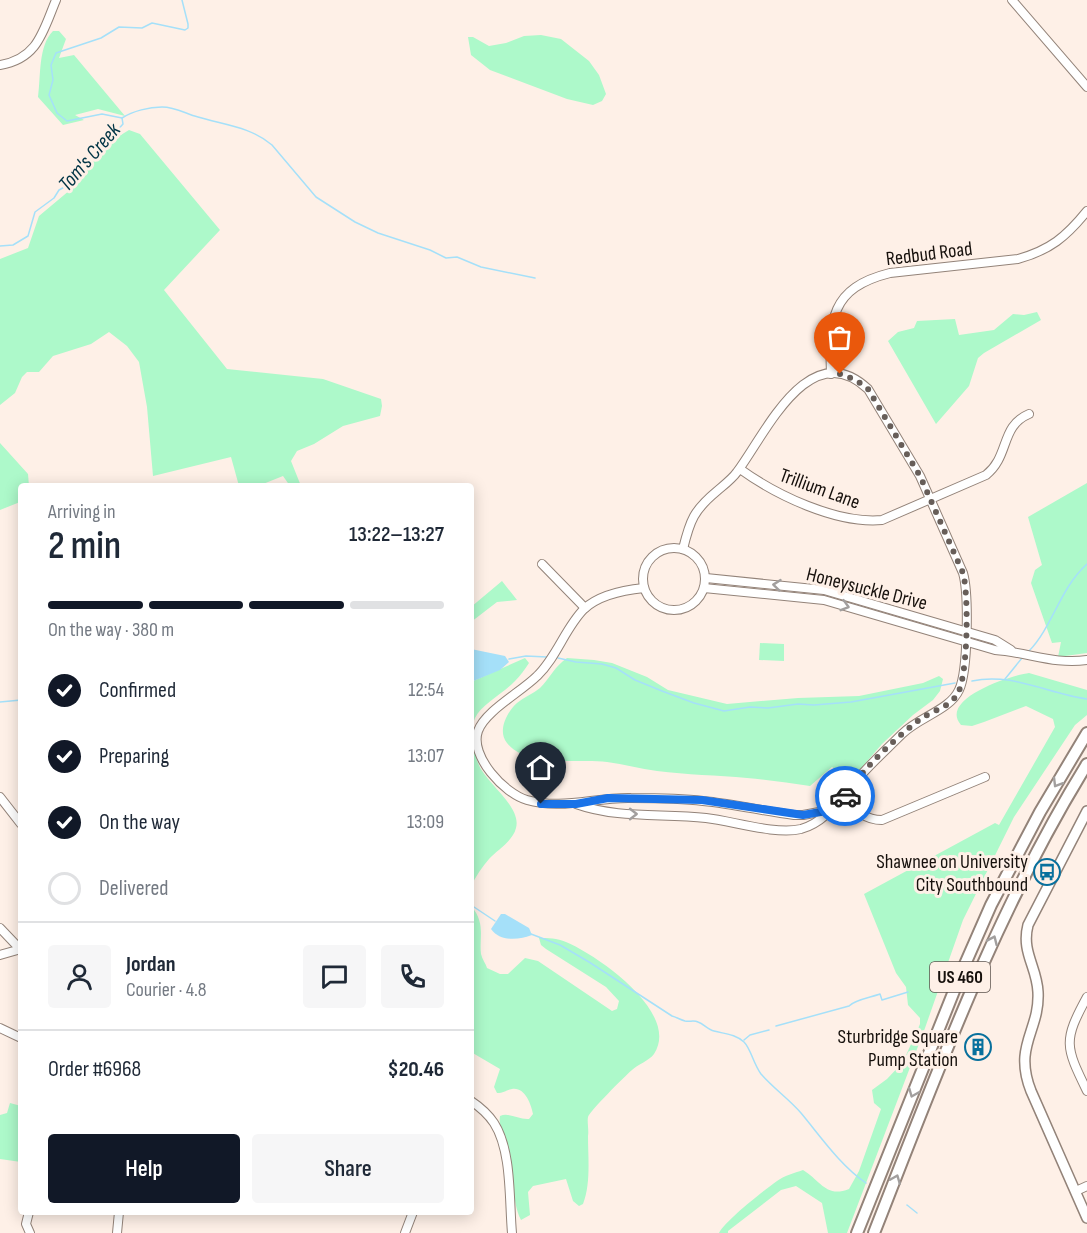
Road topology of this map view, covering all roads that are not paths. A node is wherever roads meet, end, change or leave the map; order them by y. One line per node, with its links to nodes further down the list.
1 (56, 0): 3 (street)
2 (1012, 0): 4 (street)
3 (0, 64)
4 (1087, 87)
5 (1087, 211): 6 (street, Redbud Road)
6 (831, 374): 8 (street); 9 (street)
7 (1029, 414): 9 (street, Trillium Lane)
8 (740, 469): 9 (street, Trillium Lane); 10 (street)
9 (931, 500): 16 (street)
10 (683, 549): 12 (street); 13 (street)
11 (542, 564): 15 (street)
12 (705, 578): 14 (street); 16 (street, Honeysuckle Drive, one-way to 12)
13 (644, 588): 14 (street); 15 (street)
14 (704, 588): 17 (street, Honeysuckle Drive, one-way to 17)
15 (585, 608): 26 (street)
16 (966, 631): 17 (street); 18 (street, Honeysuckle Drive)
17 (965, 642): 18 (street, Honeysuckle Drive); 24 (street)
18 (1014, 651): 19 (street, Honeysuckle Drive)
19 (1087, 660)
20 (1087, 733): 48 (highway, US 460, one-way to 48)
21 (1087, 764): 49 (highway, US 460, one-way to 21)
22 (985, 777): 24 (street)
23 (0, 797): 30 (street)
24 (844, 797): 27 (street)
25 (608, 798): 26 (street); 27 (street); 29 (street)
26 (576, 804): 29 (street)
27 (832, 810): 29 (street, one-way to 27)
28 (1087, 811): 41 (main road)
29 (608, 814)
30 (18, 820)
31 (0, 928): 32 (street)
32 (18, 946)
33 (18, 950): 34 (street)
34 (0, 955)
35 (1087, 997): 38 (street)
36 (0, 1028): 37 (street)
37 (18, 1037)
38 (1087, 1091)
39 (474, 1103): 47 (street)
40 (1087, 1186): 41 (street)
41 (1076, 1191): 44 (main road)
42 (119, 1215): 45 (street)
43 (412, 1215): 46 (street)
44 (1087, 1218)
45 (117, 1233)
46 (405, 1233)
47 (512, 1233)
48 (857, 1233)
49 (874, 1233)

